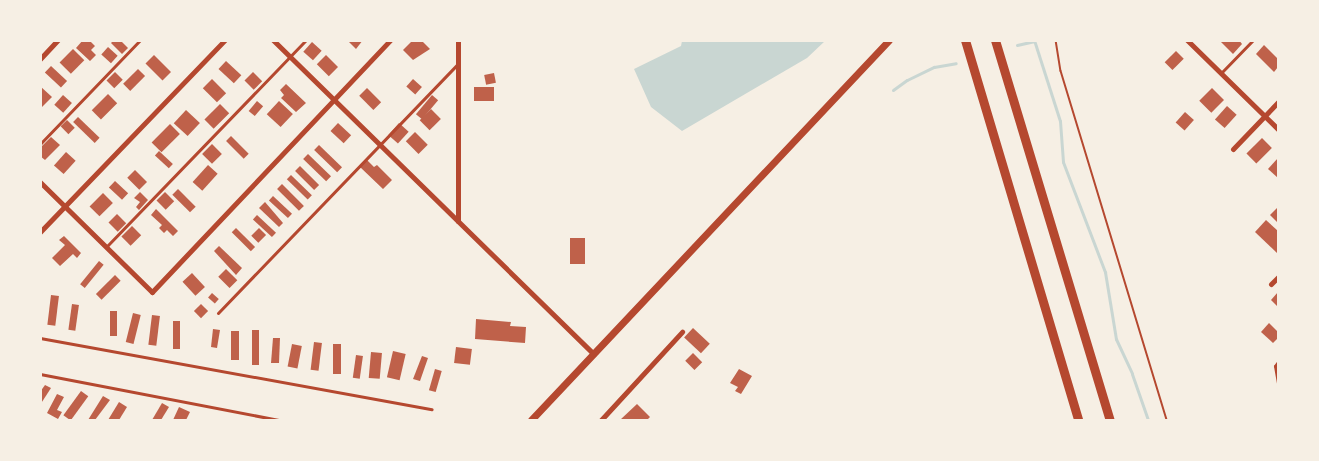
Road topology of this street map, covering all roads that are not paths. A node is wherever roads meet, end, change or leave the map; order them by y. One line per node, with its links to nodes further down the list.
1 (58, 40): 14 (street)
2 (140, 40): 22 (lane)
3 (225, 40): 25 (street)
4 (273, 40): 13 (street)
5 (306, 40): 13 (lane)
6 (390, 40): 17 (street)
7 (458, 40): 15 (street)
8 (889, 40): 34 (street)
9 (965, 40): 42 (highway)
10 (995, 40): 43 (highway)
11 (1187, 40): 16 (street)
12 (1252, 40): 16 (lane)
13 (290, 57): 17 (street); 28 (lane)
14 (40, 59)
15 (458, 63): 21 (lane); 26 (street)
16 (1221, 73): 19 (street)
17 (333, 100): 21 (street); 28 (street)
18 (1278, 102): 19 (street)
19 (1265, 116): 20 (street); 23 (street)
20 (1278, 129)
21 (379, 143): 26 (street); 31 (lane)
22 (40, 144)
23 (1233, 149)
24 (40, 182): 25 (street)
25 (66, 206): 27 (street); 28 (street)
26 (458, 221): 34 (street)
27 (40, 232)
28 (107, 247)
29 (1278, 277): 30 (street)
30 (1271, 284)
31 (218, 313)
32 (682, 332): 41 (street)
33 (40, 338): 38 (lane)
34 (594, 354): 40 (street)
35 (1278, 362): 37 (lane)
36 (40, 374): 39 (lane)
37 (1278, 383)
38 (432, 409)
39 (279, 420)
40 (531, 420)
41 (601, 420)
42 (1078, 420)
43 (1110, 420)

